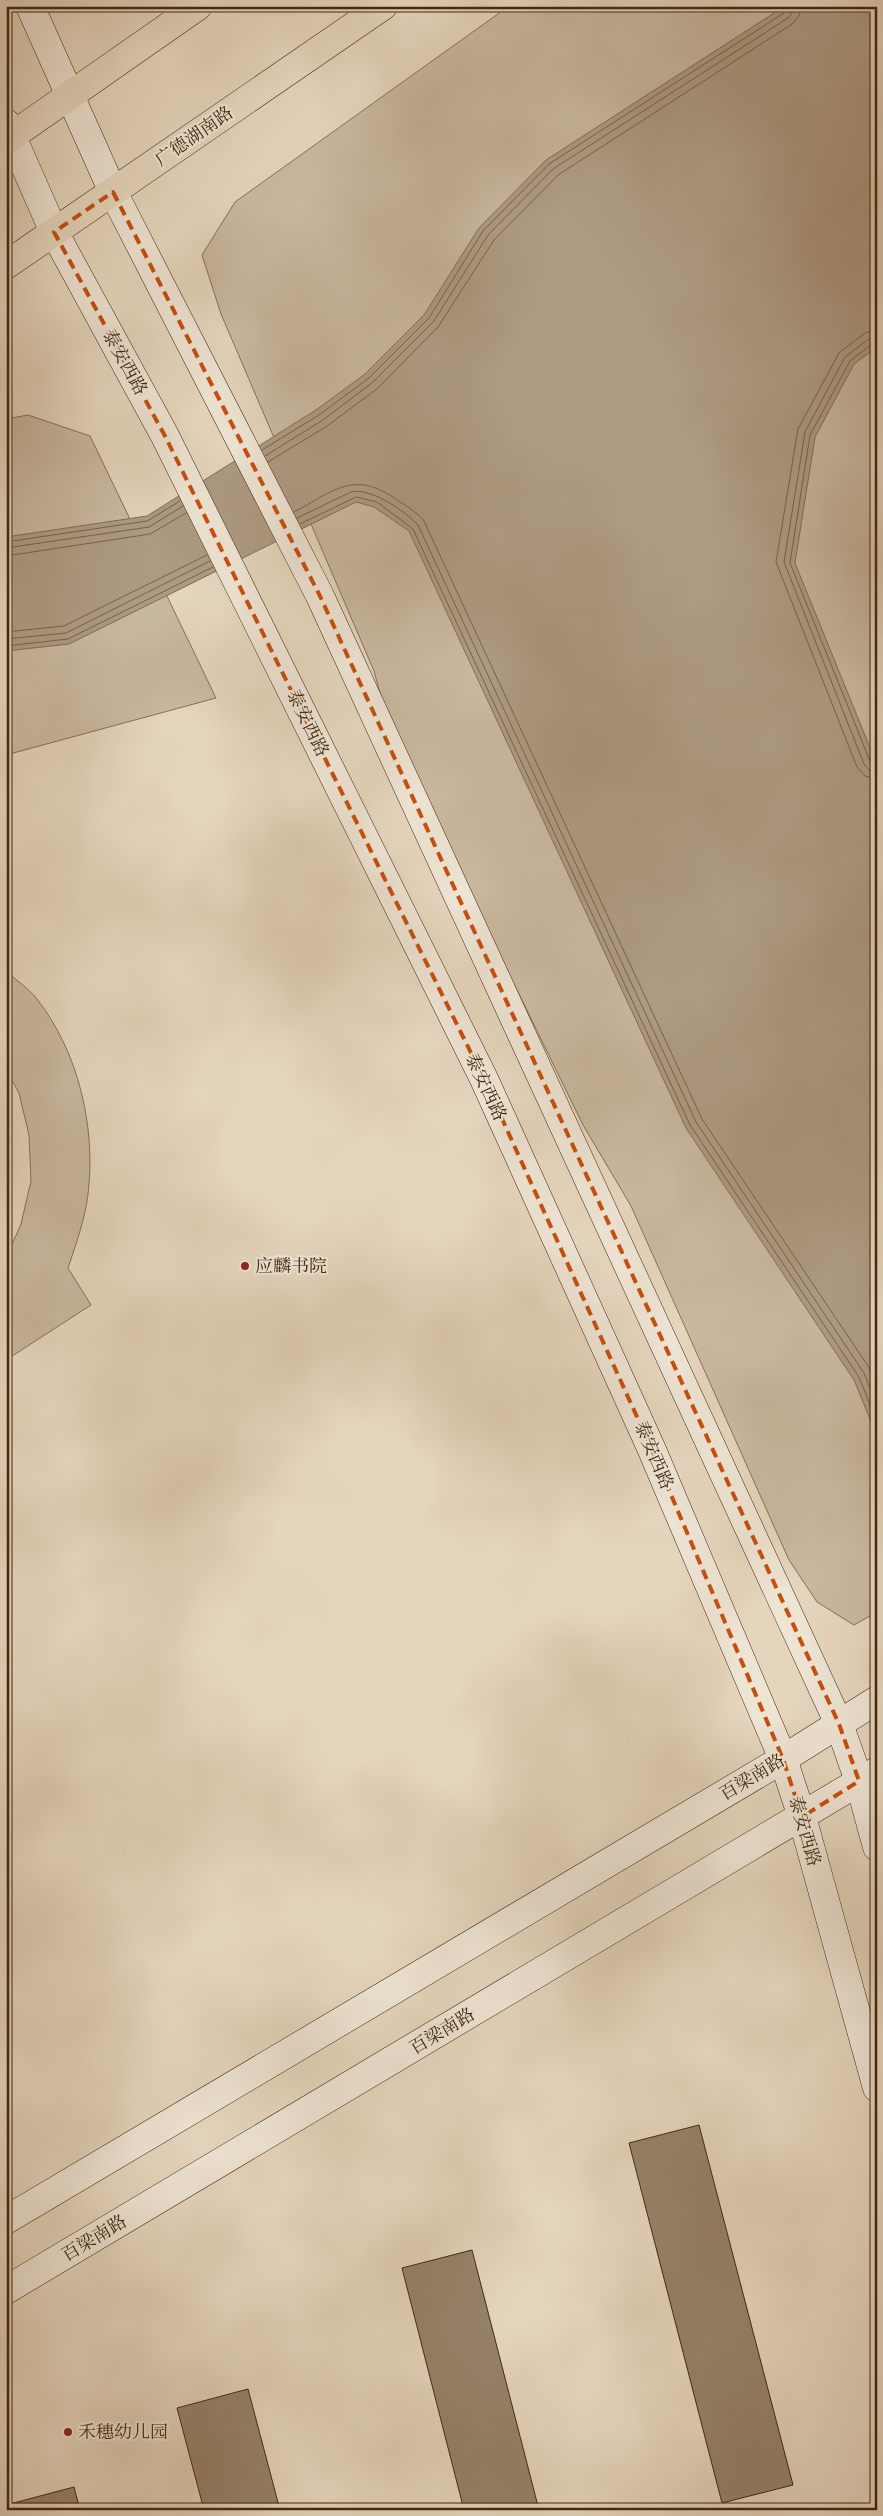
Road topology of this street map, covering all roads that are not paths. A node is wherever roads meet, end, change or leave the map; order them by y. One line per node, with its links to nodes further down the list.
1 (30, 6): 4 (main road)
2 (198, 6): 4 (main road)
3 (383, 6): 6 (main road, 广德湖南路)
4 (71, 95): 5 (main road); 6 (main road)
5 (8, 133): 7 (main road, 泰安西路)
6 (113, 192): 7 (main road, 广德湖南路); 10 (main road)
7 (54, 232): 8 (main road, 广德湖南路); 11 (main road, 泰安西路)
8 (6, 265)
9 (877, 1700): 10 (main road, 百梁南路)
10 (840, 1724): 11 (main road, 百梁南路); 12 (main road)
11 (783, 1759): 13 (main road, 泰安西路); 16 (main road, 百梁南路)
12 (868, 1776): 13 (main road, 百梁南路); 14 (main road)
13 (802, 1817): 15 (main road, 泰安西路); 17 (main road, 百梁南路)
14 (877, 1847)
15 (877, 2088)
16 (6, 2220)
17 (6, 2290)

